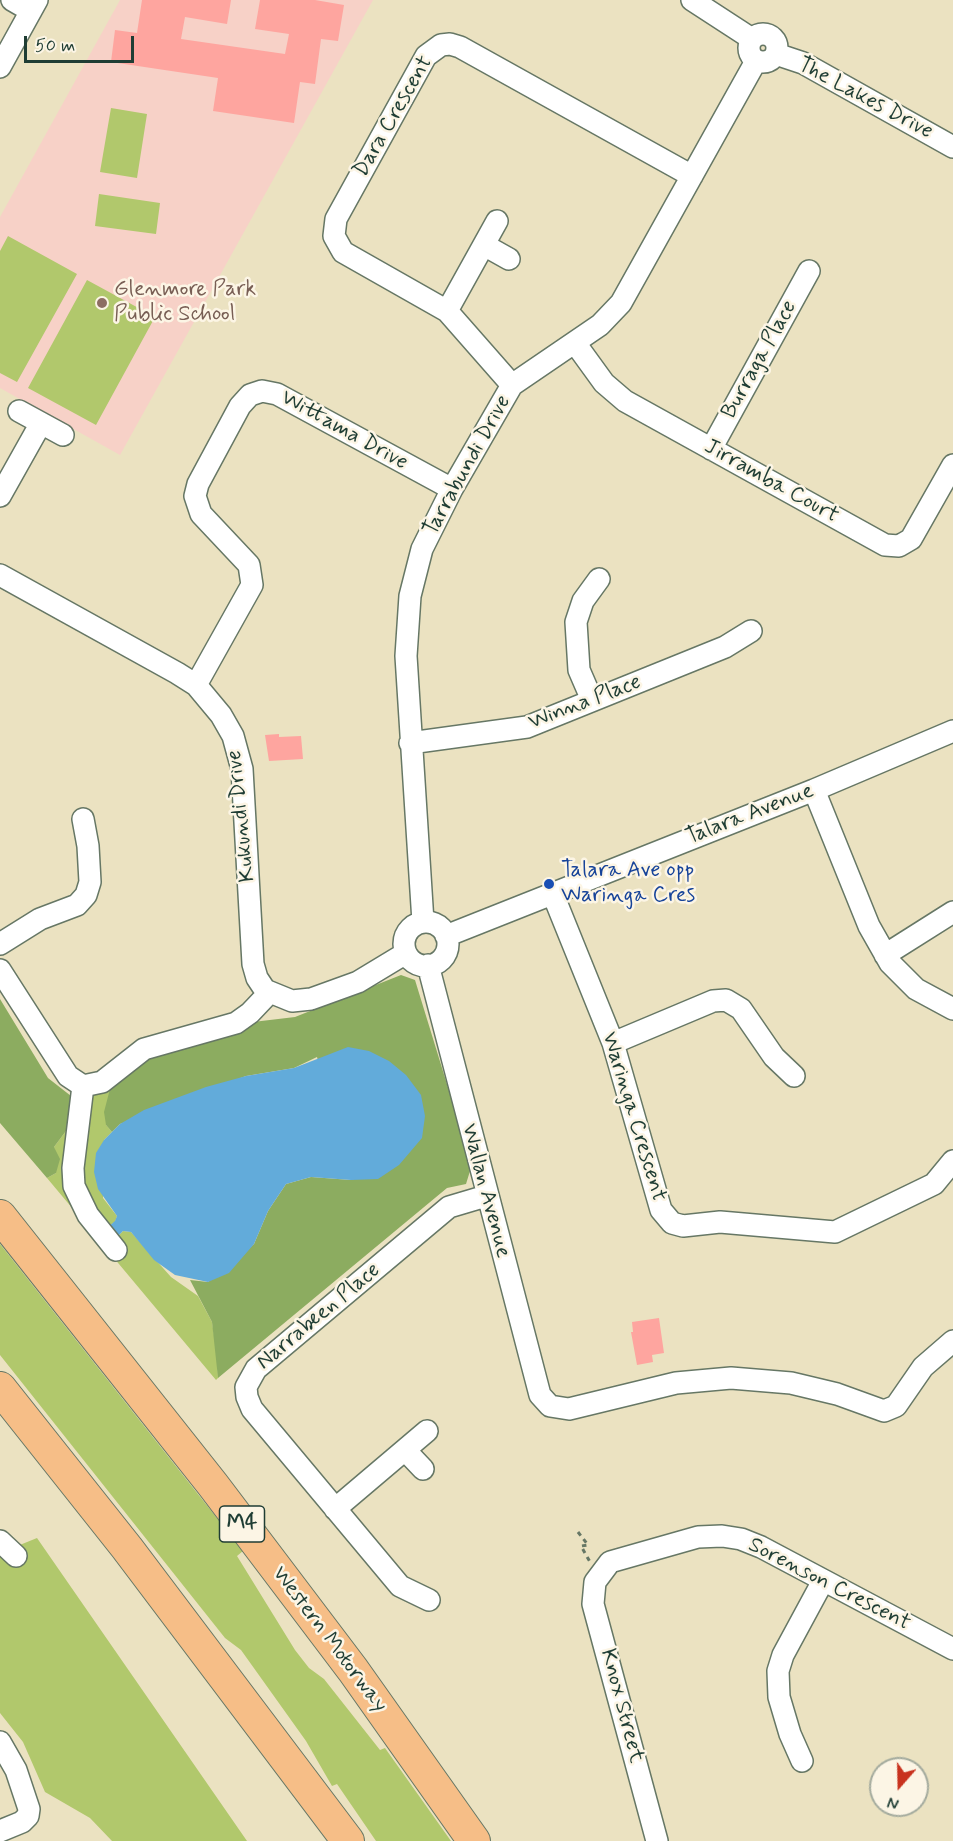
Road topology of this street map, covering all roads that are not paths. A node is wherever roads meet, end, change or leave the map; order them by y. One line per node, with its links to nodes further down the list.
1 (12, 0): 3 (street)
2 (692, 0): 4 (street)
3 (34, 5): 5 (street)
4 (766, 57): 6 (street, The Lakes Drive); 7 (street, Tarrabundi Drive)
5 (0, 67)
6 (953, 147)
7 (692, 176): 12 (street, Dara Crescent); 13 (street, Tarrabundi Drive)
8 (497, 221): 9 (street)
9 (484, 245): 10 (street); 12 (street)
10 (509, 259)
11 (809, 271): 18 (street, Burraga Place)
12 (447, 311): 14 (street, Dara Crescent)
13 (575, 343): 14 (street, Tarrabundi Drive); 18 (street, Jirramba Court)
14 (512, 385): 20 (street, Tarrabundi Drive)
15 (19, 411): 16 (street)
16 (41, 423): 17 (street); 21 (street)
17 (63, 435)
18 (711, 449): 19 (street, Jirramba Court)
19 (953, 465)
20 (452, 489): 25 (street, Wittama Drive); 28 (street, Tarrabundi Drive)
21 (0, 496)
22 (0, 574): 25 (street, Kukundi Drive)
23 (599, 579): 26 (street)
24 (751, 631): 26 (street, Winna Place)
25 (196, 686): 40 (street, Kukundi Drive)
26 (592, 700): 28 (street, Winna Place)
27 (953, 731): 29 (street, Talara Avenue)
28 (410, 743): 33 (street, Tarrabundi Drive)
29 (814, 790): 31 (street, Talara Avenue); 37 (street)
30 (83, 819): 35 (street)
31 (552, 892): 34 (street, Talara Avenue); 42 (street, Waringa Crescent)
32 (953, 912): 37 (street)
33 (423, 922): 34 (street); 36 (street)
34 (446, 936): 38 (street)
35 (0, 944)
36 (406, 953): 38 (street); 40 (street)
37 (885, 955): 41 (street)
38 (428, 965): 46 (street, Wallan Avenue)
39 (0, 970): 44 (street)
40 (269, 993): 44 (street)
41 (953, 1009)
42 (613, 1043): 43 (street); 45 (street, Waringa Crescent)
43 (794, 1076)
44 (83, 1086): 48 (street)
45 (953, 1161)
46 (486, 1196): 49 (street, Wallan Avenue); 54 (street, Narrabeen Place)
47 (0, 1216): 65 (highway, Western Motorway / M4)
48 (116, 1250)
49 (953, 1341)
50 (0, 1388): 64 (highway)
51 (427, 1431): 52 (street)
52 (405, 1450): 53 (street); 54 (street)
53 (423, 1469)
54 (335, 1509): 59 (street, Narrabeen Place)
55 (0, 1540): 56 (street)
56 (16, 1556)
57 (600, 1571): 58 (street, Sorenson Crescent); 66 (street, Knox Street)
58 (823, 1581): 60 (street, Sorenson Crescent); 62 (street)
59 (429, 1600)
60 (953, 1650)
61 (0, 1742): 63 (street)
62 (802, 1761)
63 (0, 1831)
64 (348, 1841)
65 (474, 1841)
66 (657, 1841)

